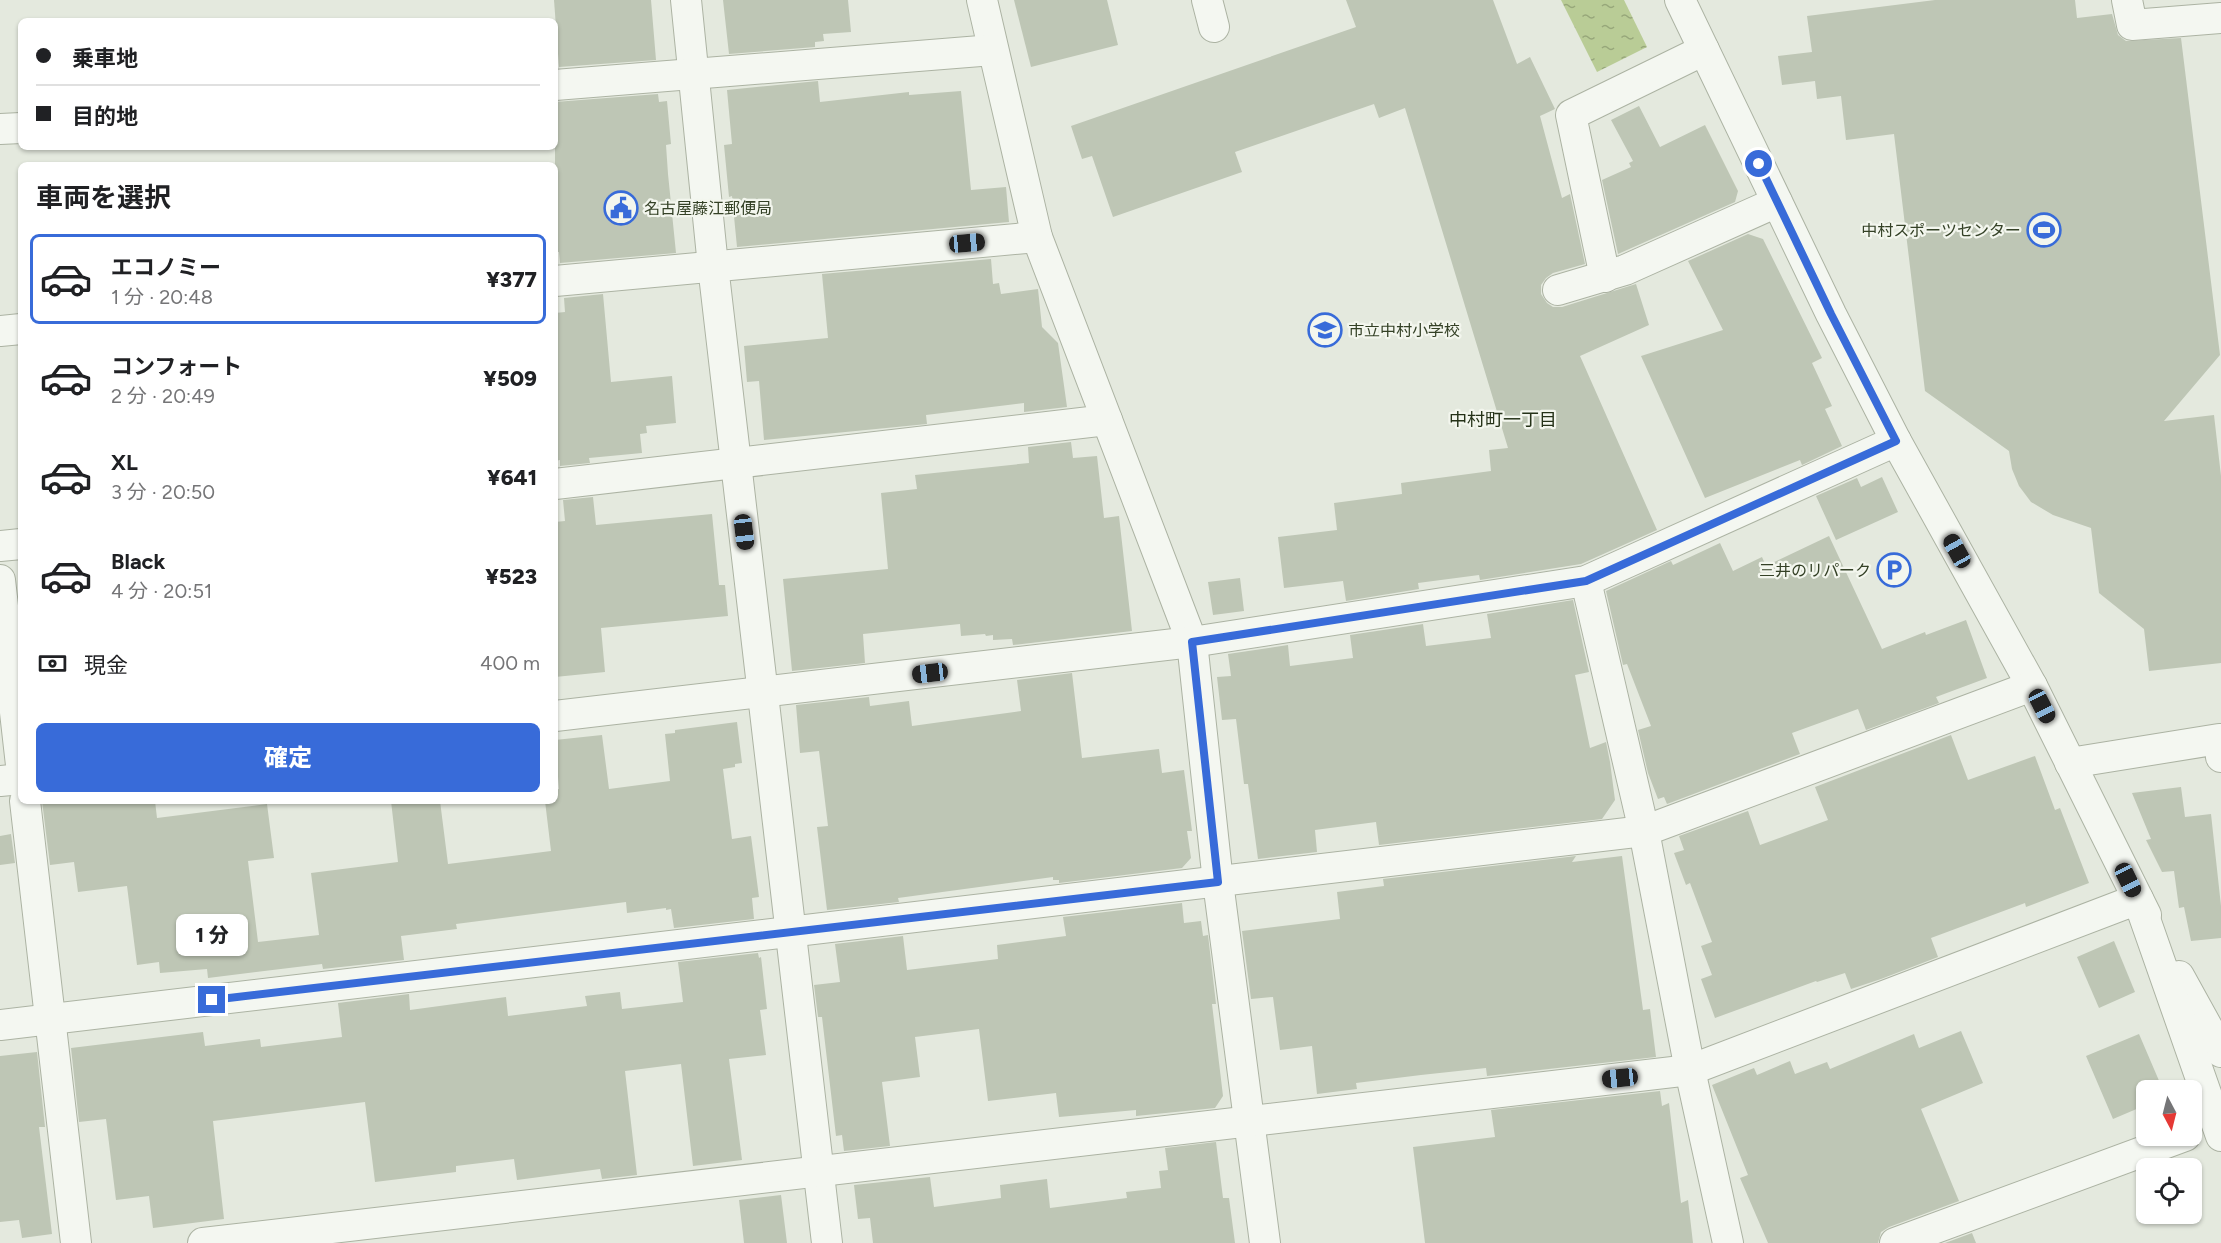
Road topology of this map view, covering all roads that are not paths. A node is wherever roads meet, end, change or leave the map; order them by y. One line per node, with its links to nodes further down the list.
1 (686, 0): 8 (street)
2 (982, 0): 6 (street)
3 (1680, 0): 7 (street)
4 (2127, 0): 5 (street)
5 (2221, 18)
6 (993, 50): 8 (street); 13 (street)
7 (1704, 50): 12 (street); 15 (street)
8 (694, 74): 9 (street); 14 (street)
9 (558, 85)
10 (18, 128): 11 (street)
11 (0, 129)
12 (1777, 202): 15 (street); 21 (street)
13 (1037, 237): 14 (street); 20 (street)
14 (713, 266): 16 (street); 22 (street)
15 (1605, 277): 17 (street)
16 (558, 280)
17 (1558, 290)
18 (18, 329): 19 (street)
19 (0, 331)
20 (1107, 420): 22 (street); 28 (street)
21 (1896, 441): 27 (street); 29 (street)
22 (736, 463): 23 (street); 30 (street)
23 (558, 484)
24 (18, 544): 25 (street)
25 (0, 546)
26 (0, 580): 32 (street)
27 (1586, 581): 28 (street); 38 (street)
28 (1192, 642): 30 (street); 39 (street)
29 (2032, 686): 34 (street); 38 (street)
30 (763, 692): 31 (street); 41 (street)
31 (558, 716)
32 (18, 739)
33 (2221, 757): 34 (street)
34 (2070, 763): 40 (street)
35 (18, 779): 36 (street)
36 (0, 781)
37 (25, 804): 42 (street)
38 (1644, 831): 39 (street); 45 (street)
39 (1218, 882): 41 (street); 46 (street)
40 (2138, 899): 44 (street); 45 (street); 47 (street)
41 (791, 932): 42 (street); 49 (street)
42 (50, 1019): 43 (street); 50 (street)
43 (0, 1025)
44 (2221, 1051)
45 (1690, 1070): 46 (street); 54 (street)
46 (1249, 1121): 49 (street); 53 (street)
47 (2212, 1129)
48 (2158, 1146): 55 (street)
49 (819, 1172): 51 (street); 52 (street)
50 (76, 1243)
51 (203, 1243)
52 (827, 1243)
53 (1265, 1243)
54 (1728, 1243)
55 (1895, 1243)

